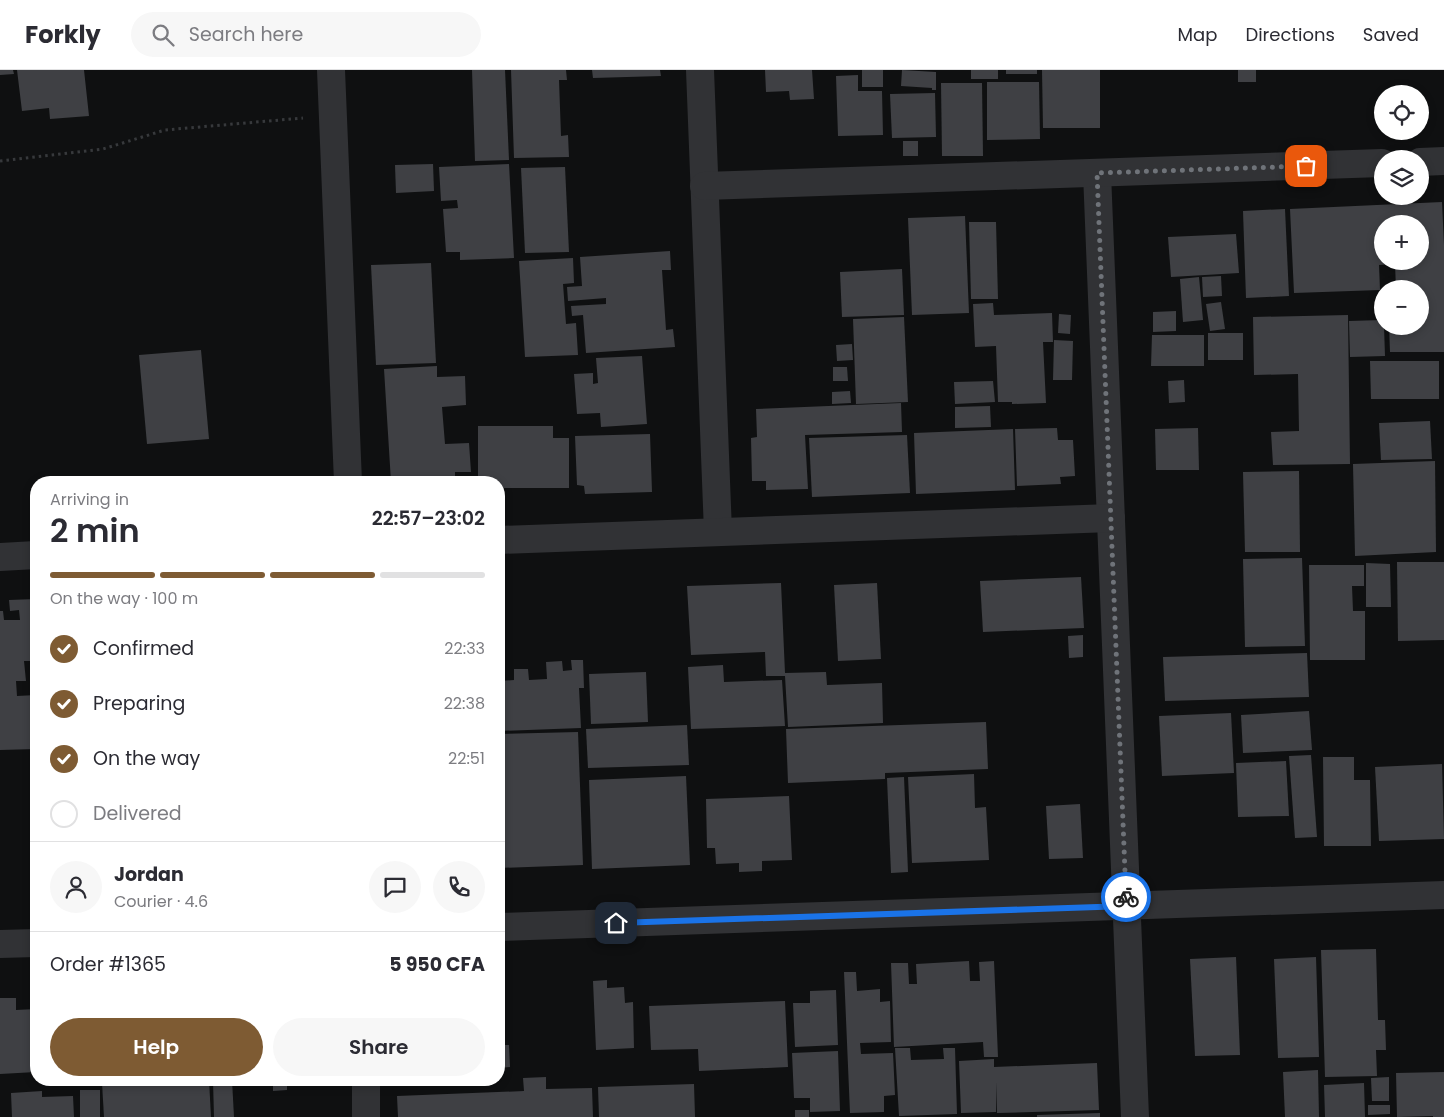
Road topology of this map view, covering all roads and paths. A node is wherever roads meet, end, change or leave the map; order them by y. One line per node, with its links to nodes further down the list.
1 (331, 70): 3 (street)
2 (700, 70): 9 (street)
3 (333, 115): 4 (path); 10 (street)
4 (0, 161)
5 (1444, 161): 6 (street)
6 (1429, 162)
7 (1374, 163): 8 (street)
8 (1097, 173): 9 (street); 11 (street)
9 (704, 186): 12 (street)
10 (348, 476)
11 (1111, 518): 12 (street); 17 (street)
12 (718, 532): 13 (street)
13 (505, 540)
14 (30, 556): 15 (street)
15 (0, 557)
16 (1444, 895): 17 (street)
17 (1127, 906): 18 (street); 23 (street)
18 (505, 927)
19 (30, 943): 20 (street)
20 (0, 944)
21 (366, 1086): 22 (street)
22 (366, 1117)
23 (1135, 1117)

